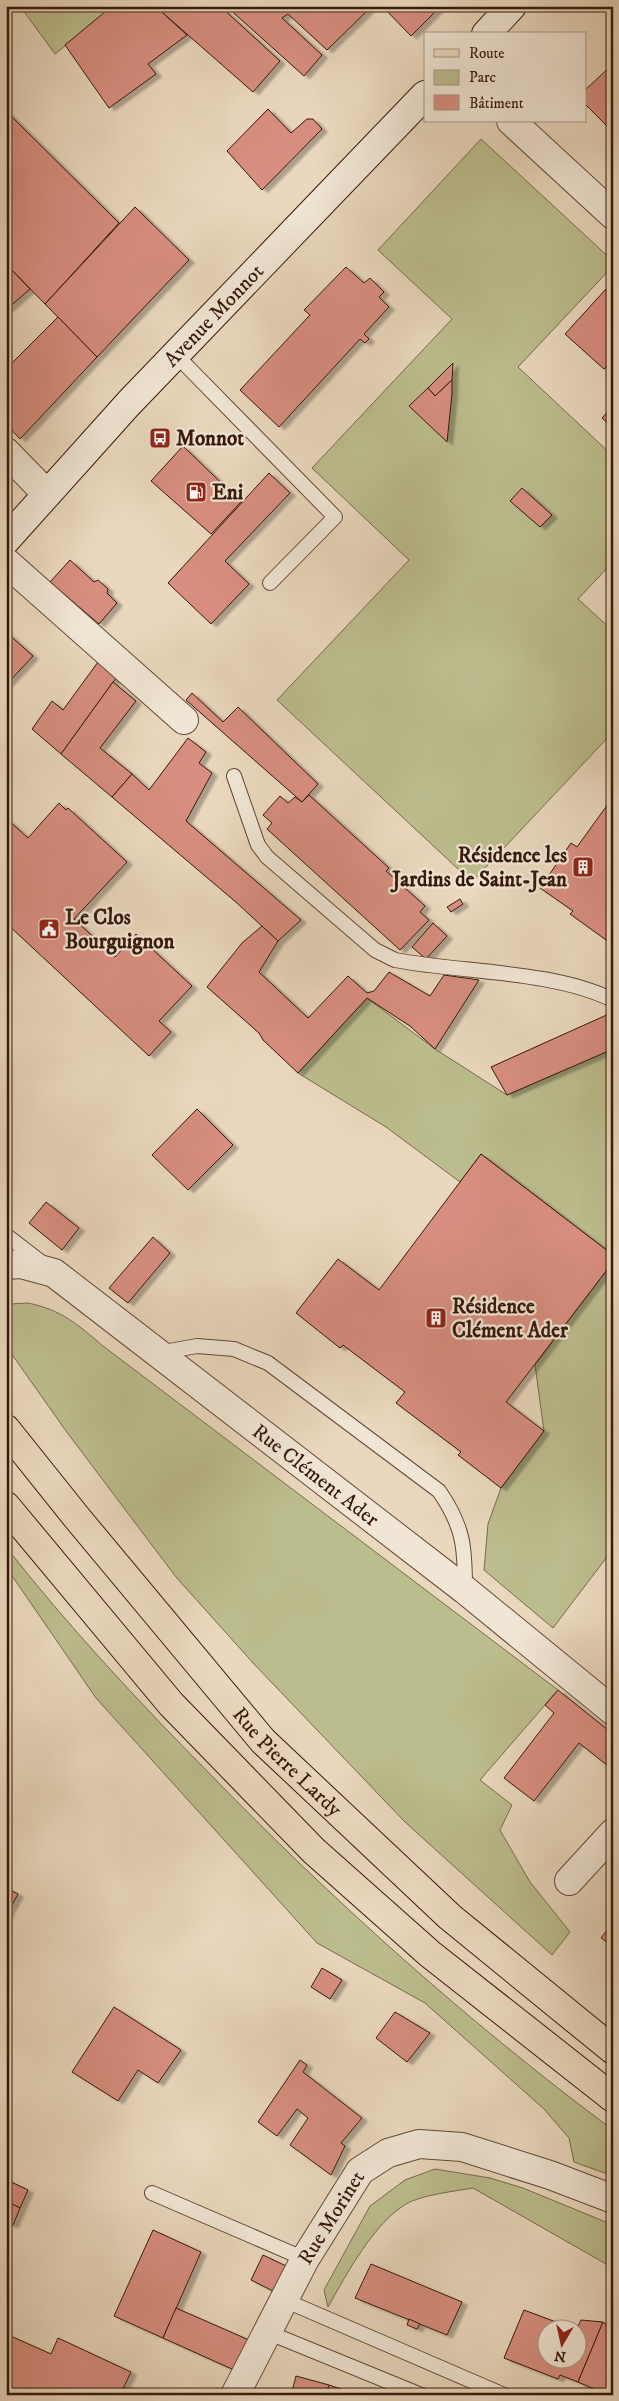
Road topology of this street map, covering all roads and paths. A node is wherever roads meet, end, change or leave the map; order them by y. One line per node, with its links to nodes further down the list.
1 (512, 6): 2 (street)
2 (488, 32)
3 (424, 96): 6 (street, Avenue Monnot)
4 (512, 122): 5 (street)
5 (613, 215)
6 (175, 354): 8 (street, Avenue Monnot); 11 (lane)
7 (6, 452): 8 (street)
8 (47, 494): 9 (street, Avenue Monnot)
9 (6, 540)
10 (6, 562): 12 (street)
11 (270, 583)
12 (184, 720)
13 (234, 776): 14 (lane)
14 (613, 1000)
15 (6, 1234): 17 (lane)
16 (6, 1265): 17 (street, Rue Clément Ader)
17 (54, 1273): 18 (street, Rue Clément Ader)
18 (158, 1353): 21 (street, Rue Clément Ader); 21 (lane)
19 (6, 1429): 25 (main road, Rue Pierre Lardy)
20 (6, 1506): 26 (main road, Rue Pierre Lardy)
21 (465, 1590): 22 (street, Rue Clément Ader)
22 (613, 1711)
23 (613, 1833): 24 (street)
24 (569, 1881)
25 (613, 2050)
26 (613, 2098)
27 (152, 2193): 29 (lane)
28 (613, 2199): 29 (street, Rue Morinet)
29 (305, 2259): 30 (street, Rue Morinet)
30 (284, 2300): 31 (street, Rue Morinet); 34 (lane)
31 (267, 2332): 32 (street, Rue Morinet); 33 (lane)
32 (235, 2395)
33 (422, 2395)
34 (504, 2395)

